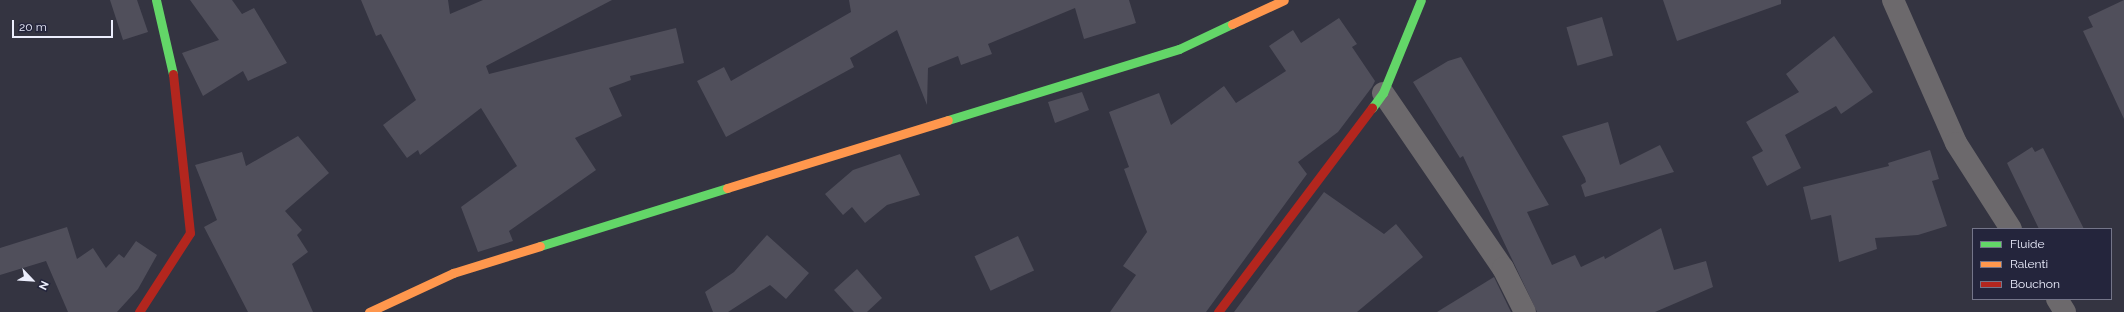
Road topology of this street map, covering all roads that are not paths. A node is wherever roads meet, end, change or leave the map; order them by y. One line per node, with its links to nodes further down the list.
1 (156, 0): 8 (street)
2 (1284, 0): 9 (street)
3 (1421, 0): 5 (street)
4 (1893, 0): 6 (street)
5 (1383, 93): 10 (street); 11 (street)
6 (2011, 228)
7 (2058, 300): 12 (street)
8 (139, 312)
9 (369, 312)
10 (1218, 312)
11 (1525, 312)
12 (2065, 312)

